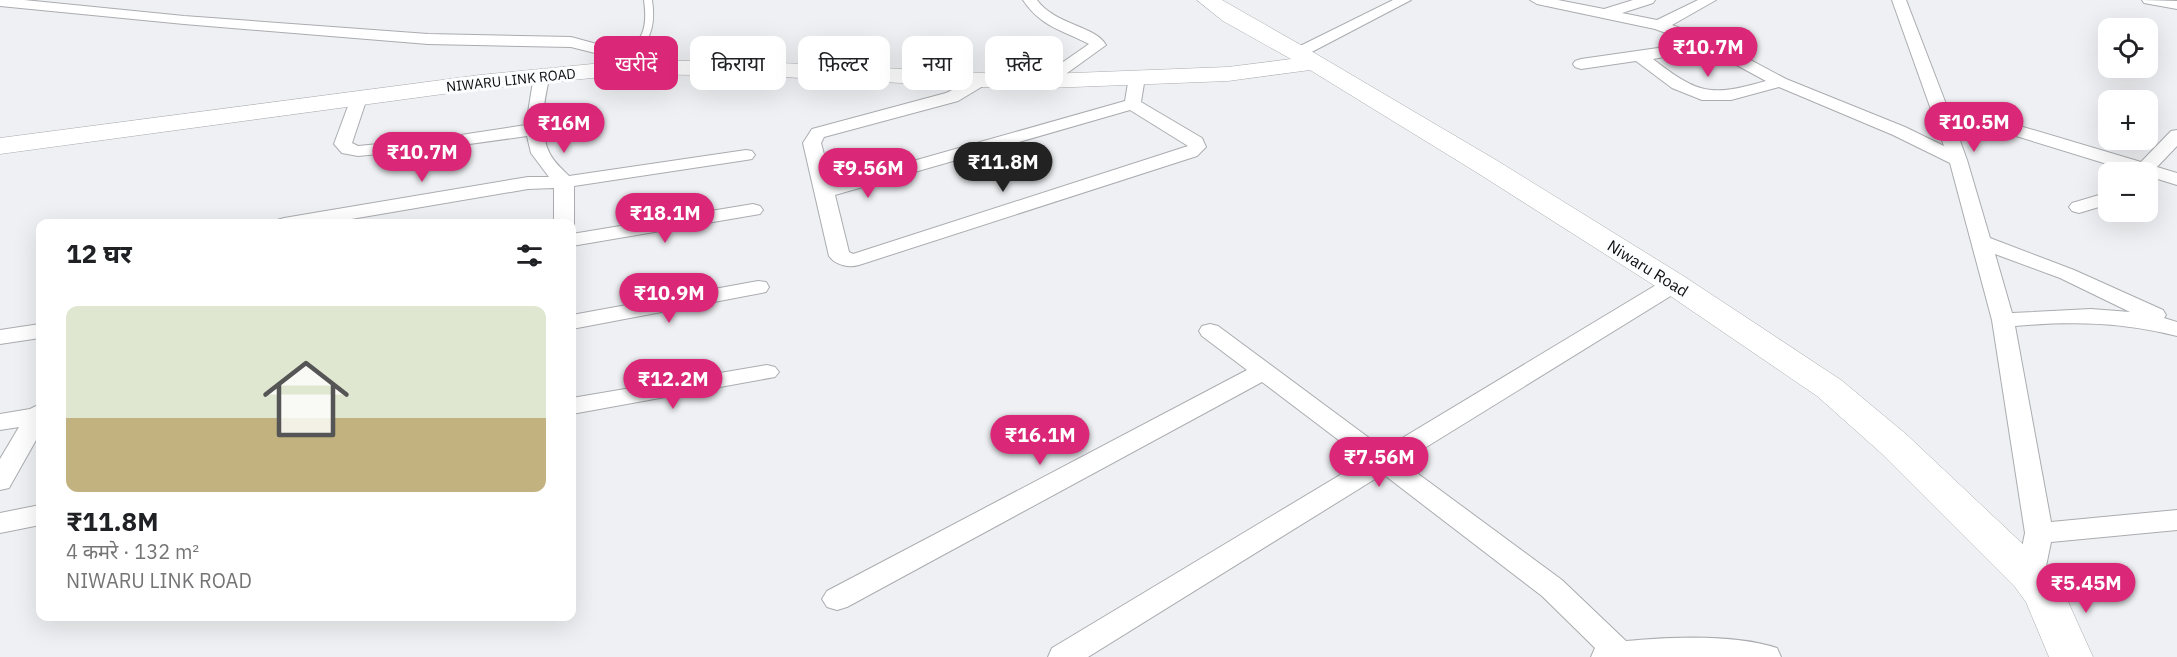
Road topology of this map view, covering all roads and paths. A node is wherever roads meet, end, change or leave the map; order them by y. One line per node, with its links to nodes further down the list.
1 (648, 0): 14 (lane)
2 (1030, 0): 22 (street)
3 (1208, 0): 18 (street, Niwaru Road)
4 (1404, 0): 18 (street)
5 (1537, 0): 12 (street)
6 (1648, 0): 12 (street)
7 (1899, 0): 30 (street)
8 (2148, 0): 11 (street)
9 (1702, 1): 13 (street)
10 (0, 2): 16 (street)
11 (2177, 5)
12 (1604, 14): 13 (street)
13 (1659, 25): 15 (street)
14 (647, 36)
15 (1710, 44): 17 (street); 27 (street)
16 (594, 48)
17 (1639, 56): 19 (street); 27 (street)
18 (1305, 58): 24 (street, NIWARU LINK ROAD); 49 (street, Niwaru Road)
19 (1581, 64)
20 (678, 66): 25 (street, NIWARU LINK ROAD)
21 (594, 68): 23 (street, NIWARU LINK ROAD)
22 (1063, 69)
23 (542, 75): 28 (street, NIWARU LINK ROAD); 31 (street)
24 (1137, 78): 26 (street, NIWARU LINK ROAD); 29 (street)
25 (985, 80): 41 (street)
26 (1063, 80)
27 (1780, 82): 35 (street)
28 (359, 98): 31 (street); 33 (street, NIWARU LINK ROAD)
29 (1132, 104): 41 (street); 41 (street)
30 (1938, 107): 35 (street); 36 (street)
31 (536, 129): 40 (street)
32 (2177, 135): 37 (street)
33 (0, 146)
34 (747, 155): 40 (street)
35 (1958, 160): 48 (street)
36 (2118, 162)
37 (2152, 162)
38 (2158, 174): 39 (street)
39 (2177, 179)
40 (564, 182): 45 (street); 46 (street)
41 (825, 192)
42 (2098, 201): 43 (street)
43 (2079, 207)
44 (753, 210): 47 (street)
45 (314, 219)
46 (564, 219)
47 (576, 239)
48 (1983, 242): 51 (street); 53 (street)
49 (1674, 284): 63 (street); 69 (street, Niwaru Road)
50 (758, 287): 52 (street)
51 (2003, 320): 53 (street); 68 (street)
52 (576, 321)
53 (2177, 328)
54 (1210, 331): 57 (street)
55 (36, 332): 56 (street)
56 (0, 337)
57 (1264, 371): 63 (street); 70 (street)
58 (767, 372): 59 (street)
59 (576, 405)
60 (36, 415): 62 (street)
61 (36, 421): 64 (street)
62 (0, 422)
63 (1382, 461): 71 (street); 72 (street)
64 (0, 481)
65 (36, 516): 67 (street)
66 (2177, 520): 68 (street)
67 (0, 523)
68 (2039, 533): 69 (street)
69 (2037, 585): 74 (street)
70 (837, 599)
71 (1612, 655): 73 (street)
72 (1063, 657)
73 (1766, 657)
74 (2071, 657)

